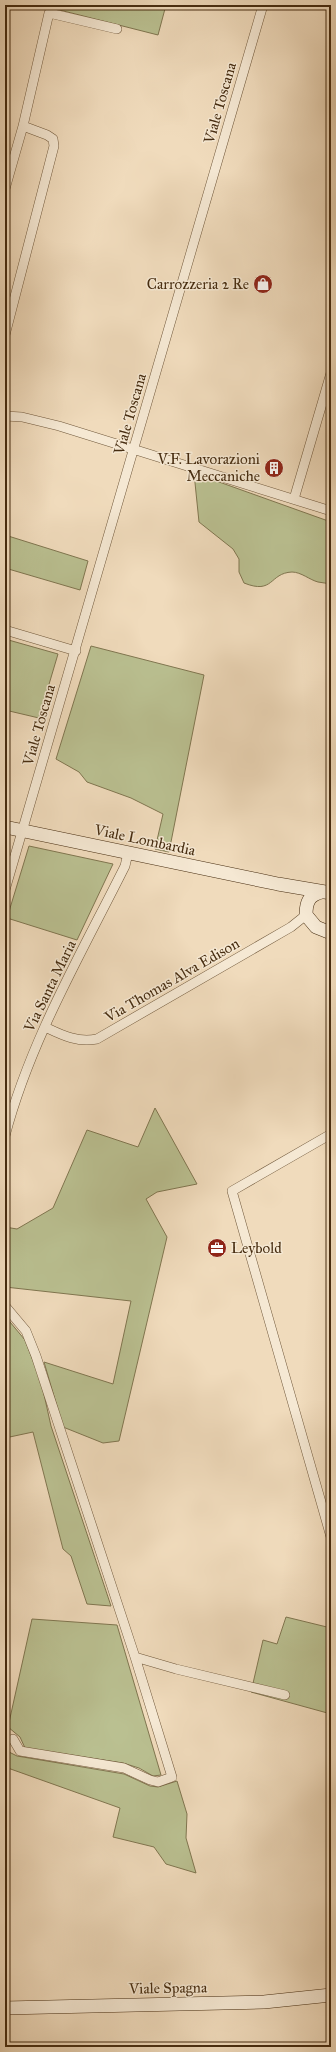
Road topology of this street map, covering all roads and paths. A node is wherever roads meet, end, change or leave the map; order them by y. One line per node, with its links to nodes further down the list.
1 (263, 5): 8 (street, Viale Toscana)
2 (117, 29): 3 (street)
3 (23, 126): 4 (street); 5 (street)
4 (5, 189)
5 (5, 335)
6 (331, 373): 9 (street)
7 (5, 416): 8 (street)
8 (134, 451): 9 (street); 12 (street, Viale Toscana)
9 (294, 499): 10 (street)
10 (331, 511)
11 (5, 630): 12 (street)
12 (76, 651): 14 (street, Viale Toscana)
13 (5, 827): 14 (street, Viale Lombardia)
14 (23, 830): 15 (street, Viale Lombardia); 17 (street, Viale Toscana)
15 (128, 853): 16 (street, Viale Lombardia); 22 (street, Via Santa Maria)
16 (278, 884): 18 (street, Viale Lombardia); 19 (street, Viale Lombardia)
17 (5, 890)
18 (327, 892): 19 (street, Viale Lombardia)
19 (306, 911): 20 (street, Viale Lombardia); 22 (street, Via Thomas Alva Edison)
20 (326, 932): 21 (street)
21 (331, 940)
22 (45, 1027): 24 (street, Via Santa Maria)
23 (331, 1134): 26 (street)
24 (5, 1136)
25 (5, 1306): 27 (street)
26 (331, 1538)
27 (135, 1657): 28 (street); 29 (street)
28 (285, 1695)
29 (12, 1739)
30 (331, 1995): 31 (street, Viale Spagna)
31 (5, 2008)

